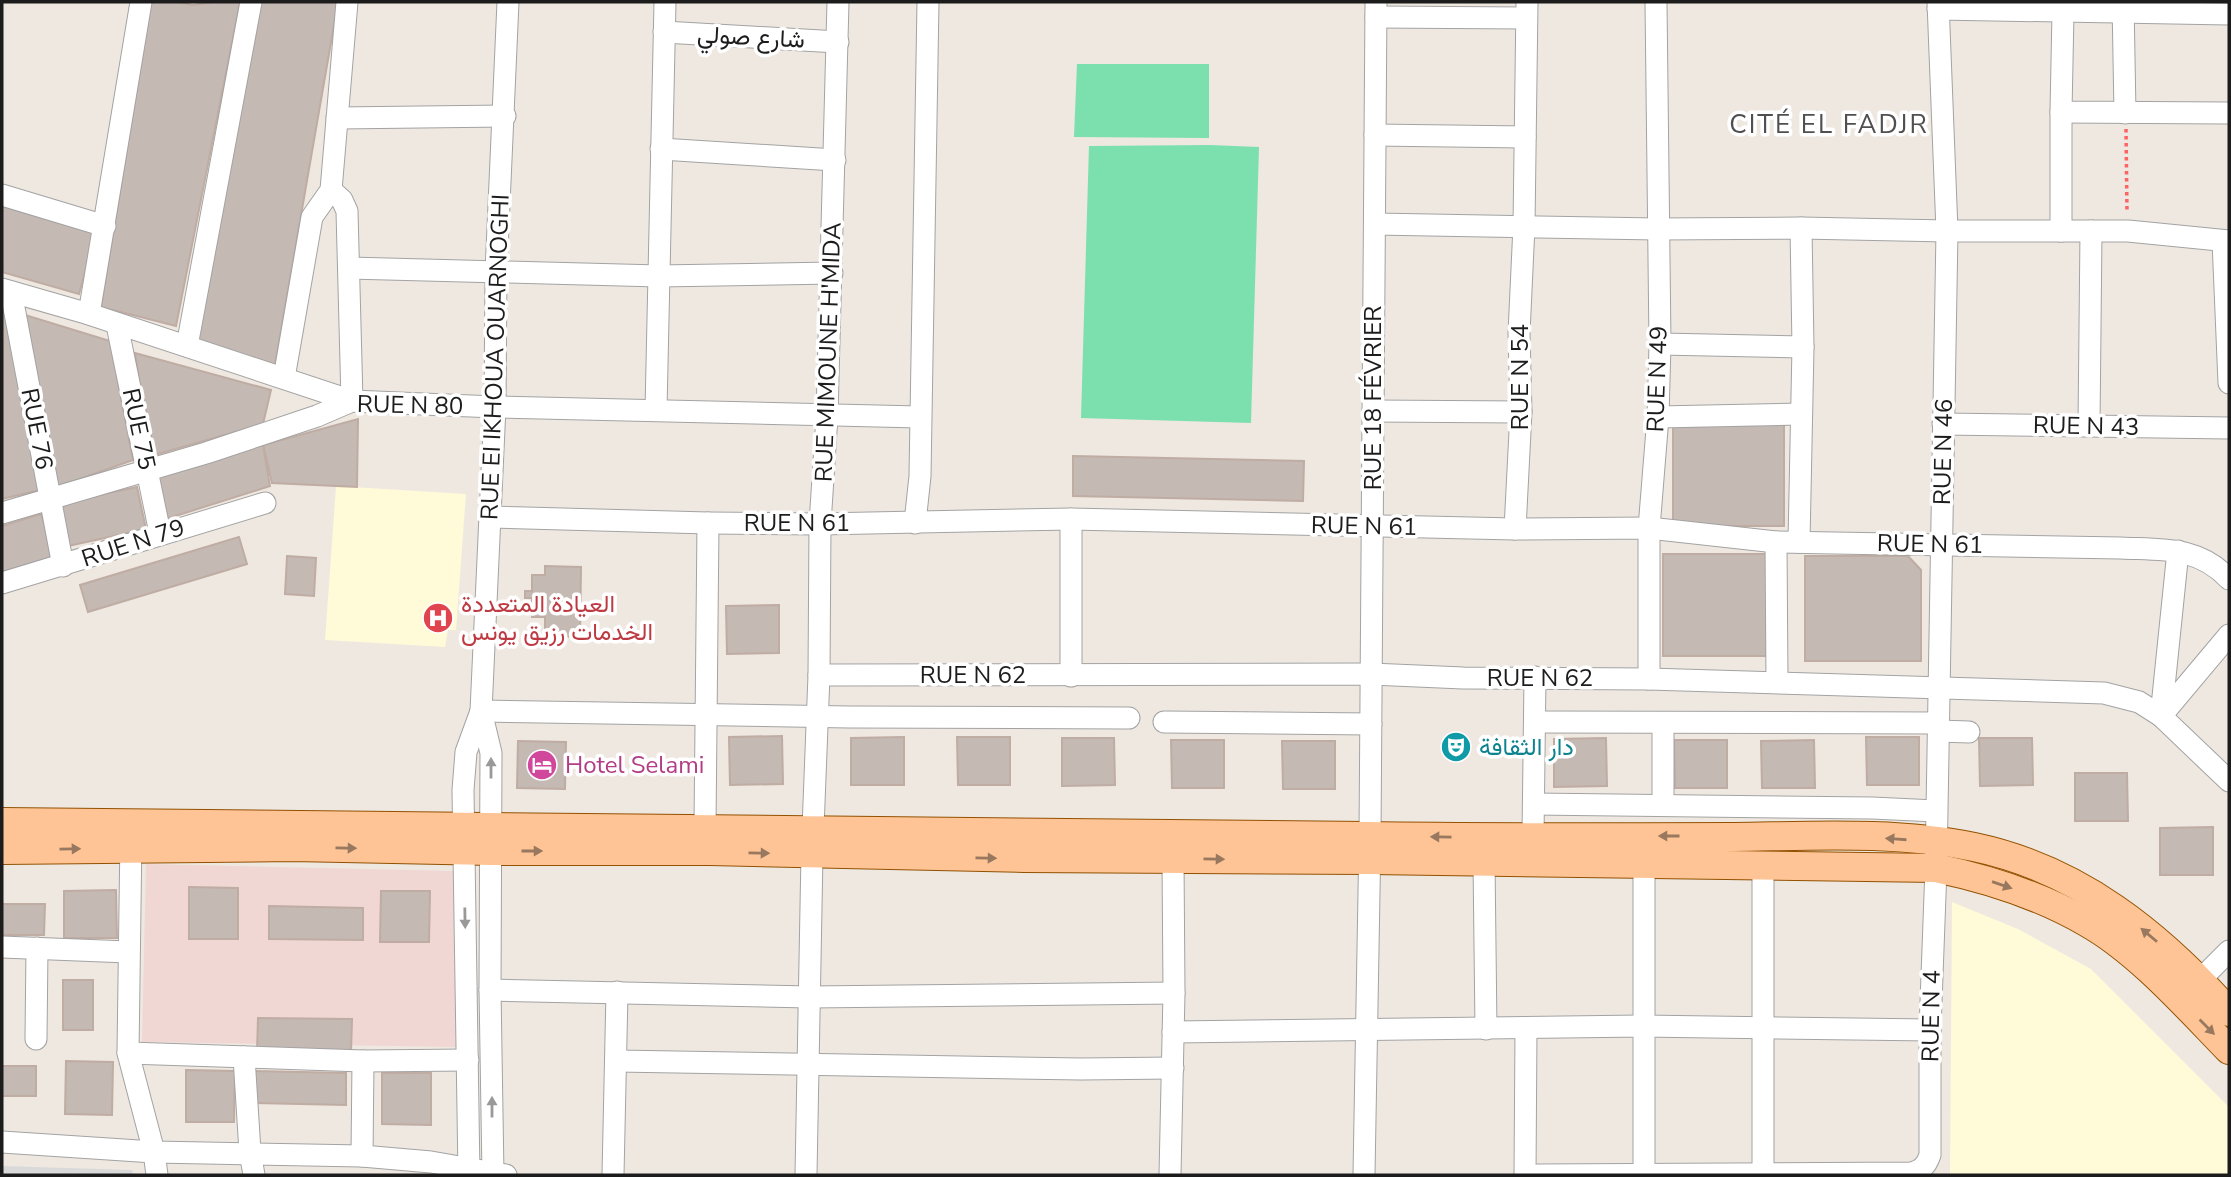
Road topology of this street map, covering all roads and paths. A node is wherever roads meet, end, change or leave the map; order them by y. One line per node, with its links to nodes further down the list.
1 (141, 2): 29 (street)
2 (251, 2): 46 (street)
3 (346, 2): 21 (street)
4 (508, 2): 20 (street, RUE EI IKHOUA OUARNOGHI)
5 (665, 2): 15 (street)
6 (838, 2): 16 (street, RUE MIMOUNE H'MIDA)
7 (928, 2): 58 (street)
8 (1656, 2): 32 (street, RUE N 49)
9 (1938, 5): 13 (street); 34 (street, RUE N 46)
10 (2123, 8): 13 (street); 14 (street); 18 (street)
11 (1376, 9): 12 (street); 22 (street, RUE 18 FÉVRIER)
12 (1527, 10): 23 (street, RUE N 54)
13 (2063, 12): 17 (street)
14 (2229, 14)
15 (664, 32): 16 (street, شارع صولي); 24 (street)
16 (838, 42): 25 (street, RUE MIMOUNE H'MIDA)
17 (2061, 112): 18 (street); 33 (street)
18 (2125, 113): 19 (street); 36 (path)
19 (2229, 113)
20 (505, 116): 21 (street); 39 (street, RUE EI IKHOUA OUARNOGHI)
21 (337, 118): 26 (street)
22 (1375, 135): 23 (street); 28 (street, RUE 18 FÉVRIER)
23 (1525, 137): 30 (street, RUE N 54)
24 (661, 149): 25 (street); 41 (street)
25 (835, 160): 40 (street, RUE MIMOUNE H'MIDA)
26 (331, 190): 38 (street); 49 (street)
27 (2, 195): 29 (street)
28 (1375, 223): 30 (street); 54 (street, RUE 18 FÉVRIER)
29 (104, 226): 43 (street)
30 (1524, 226): 32 (street); 55 (street, RUE N 54)
31 (1801, 228): 32 (street); 34 (street); 47 (street)
32 (1657, 229): 45 (street, RUE N 49)
33 (2061, 230): 34 (street); 35 (street)
34 (1947, 231): 60 (street, RUE N 46)
35 (2091, 231): 36 (street); 61 (street)
36 (2127, 231): 37 (street)
37 (2226, 241): 48 (street)
38 (349, 268): 39 (street); 51 (street)
39 (496, 272): 41 (street); 52 (street, RUE EI IKHOUA OUARNOGHI)
40 (832, 273): 41 (street); 57 (street, RUE MIMOUNE H'MIDA)
41 (659, 276): 53 (street)
42 (6, 291): 43 (street); 64 (street, RUE 76)
43 (89, 314): 44 (street)
44 (117, 325): 46 (street); 63 (street, RUE 75)
45 (1660, 344): 47 (street); 59 (street, RUE N 49)
46 (187, 346): 49 (street)
47 (1803, 347): 56 (street)
48 (2228, 352): 50 (street)
49 (284, 378): 51 (street)
50 (2229, 383)
51 (352, 401): 52 (street, RUE N 80); 63 (street, RUE N 80)
52 (495, 407): 53 (street, RUE N 80); 67 (street, RUE EI IKHOUA OUARNOGHI)
53 (656, 410): 57 (street, RUE N 80)
54 (1373, 411): 55 (street); 72 (street, RUE 18 FÉVRIER)
55 (1521, 412): 74 (street, RUE N 54)
56 (1800, 414): 59 (street); 77 (street)
57 (827, 416): 58 (street, RUE N 80); 71 (street, RUE MIMOUNE H'MIDA)
58 (919, 417): 70 (street)
59 (1658, 417): 73 (street, RUE N 49)
60 (1943, 424): 61 (street, RUE N 43); 78 (street, RUE N 46)
61 (2089, 425): 62 (street, RUE N 43)
62 (2229, 428)
63 (147, 469): 64 (street, RUE N 80); 75 (street, RUE 75)
64 (49, 497): 66 (street, RUE N 80); 80 (street, RUE 76)
65 (265, 503): 75 (street, RUE N 79)
66 (2, 513)
67 (490, 517): 69 (street, RUE N 61); 91 (street, RUE EI IKHOUA OUARNOGHI)
68 (1071, 519): 70 (street, RUE N 61); 72 (street, RUE N 61); 86 (street)
69 (708, 523): 71 (street, RUE N 61); 92 (street)
70 (915, 523): 71 (street, RUE N 61)
71 (820, 524): 85 (street, RUE MIMOUNE H'MIDA)
72 (1373, 527): 74 (street, RUE N 61); 84 (street, RUE 18 FÉVRIER)
73 (1649, 528): 74 (street, RUE N 61); 76 (street, RUE N 61); 88 (street, RUE N 49)
74 (1515, 529)
75 (160, 533): 80 (street, RUE N 79)
76 (1776, 542): 77 (street, RUE N 61); 89 (street)
77 (1800, 542): 78 (street, RUE N 61)
78 (1942, 544): 79 (street, RUE N 61); 90 (street, RUE N 46)
79 (2178, 551): 81 (street, RUE N 61); 94 (street)
80 (63, 566): 82 (street, RUE N 79)
81 (2229, 579)
82 (2, 583)
83 (2229, 635): 94 (street)
84 (1371, 674): 86 (street, RUE N 62); 87 (street, RUE N 62); 98 (street, RUE 18 FÉVRIER)
85 (819, 675): 86 (street, RUE N 62); 93 (street, RUE MIMOUNE H'MIDA)
86 (1071, 676)
87 (1535, 677): 88 (street, RUE N 62); 97 (street)
88 (1649, 678): 89 (street, RUE N 62)
89 (1777, 682): 90 (street, RUE N 62)
90 (1938, 687): 94 (street, RUE N 62); 100 (street, RUE N 46)
91 (481, 711): 92 (street); 110 (street); 111 (street, one-way to 91)
92 (706, 713): 93 (street); 107 (street)
93 (817, 716): 95 (street); 112 (street, RUE MIMOUNE H'MIDA)
94 (2161, 716): 102 (street, RUE N 62)
95 (1129, 718)
96 (1164, 722): 98 (street)
97 (1535, 722): 99 (street); 103 (street)
98 (1371, 724): 113 (street, RUE 18 FÉVRIER)
99 (1663, 724): 100 (street); 104 (street)
100 (1938, 727): 101 (street); 105 (street, RUE N 46)
101 (1969, 732)
102 (2229, 781)
103 (1534, 804): 104 (street); 109 (street)
104 (1664, 805): 105 (street)
105 (1936, 811): 115 (street, RUE N 46)
106 (2, 822): 108 (main road)
107 (705, 826): 111 (main road); 112 (main road)
108 (131, 836): 110 (main road); 114 (main road, one-way to 108); 123 (street)
109 (1533, 836): 113 (main road, one-way to 113); 115 (main road, one-way to 109)
110 (463, 837): 111 (main road); 142 (street, one-way to 142)
111 (492, 839): 112 (main road, one-way to 112); 125 (street)
112 (812, 841): 113 (main road); 116 (main road, one-way to 116); 128 (street, RUE MIMOUNE H'MIDA)
113 (1370, 848): 116 (main road, one-way to 113); 117 (main road); 136 (street, RUE 18 FÉVRIER)
114 (2, 850)
115 (1936, 855): 119 (main road); 124 (main road, one-way to 115); 129 (main road, one-way to 129); 135 (street, RUE N 4)
116 (1173, 859): 127 (street)
117 (1484, 862): 118 (main road); 134 (street)
118 (1644, 863): 119 (main road); 131 (street)
119 (1763, 865): 132 (street)
120 (2, 947): 121 (street)
121 (37, 948): 123 (street); 138 (street)
122 (2229, 951): 124 (street)
123 (128, 952): 140 (street)
124 (2200, 980): 129 (street); 130 (main road)
125 (490, 990): 126 (street); 156 (street, one-way to 125)
126 (617, 992): 128 (street); 144 (street)
127 (1174, 993): 128 (street); 137 (street)
128 (810, 997): 145 (street, RUE MIMOUNE H'MIDA)
129 (2180, 1000): 139 (main road, one-way to 139)
130 (2229, 1012)
131 (1642, 1026): 132 (street); 133 (street); 152 (street)
132 (1764, 1027): 135 (street); 153 (street)
133 (1526, 1028): 134 (street); 161 (street)
134 (1486, 1029): 136 (street)
135 (1930, 1030): 153 (street, RUE N 4)
136 (1366, 1031): 137 (street); 160 (street, RUE 18 FÉVRIER)
137 (1173, 1032): 146 (street)
138 (36, 1039)
139 (2229, 1050)
140 (128, 1053): 141 (street); 148 (street)
141 (244, 1056): 143 (street); 149 (street)
142 (468, 1060): 143 (street); 151 (street)
143 (363, 1061): 150 (street)
144 (617, 1061): 145 (street); 157 (street)
145 (807, 1065): 146 (street); 158 (street, RUE MIMOUNE H'MIDA)
146 (1173, 1068): 159 (street)
147 (2, 1142): 148 (street)
148 (154, 1152): 149 (street); 154 (street)
149 (250, 1152): 150 (street); 155 (street)
150 (362, 1156): 151 (street)
151 (469, 1173): 156 (street)
152 (1644, 1173): 153 (street); 163 (street)
153 (1763, 1173)
154 (157, 1175)
155 (254, 1175)
156 (497, 1175)
157 (613, 1175)
158 (806, 1175)
159 (1170, 1175)
160 (1364, 1175)
161 (1525, 1175)
162 (1537, 1175): 163 (street)
163 (1561, 1175)

